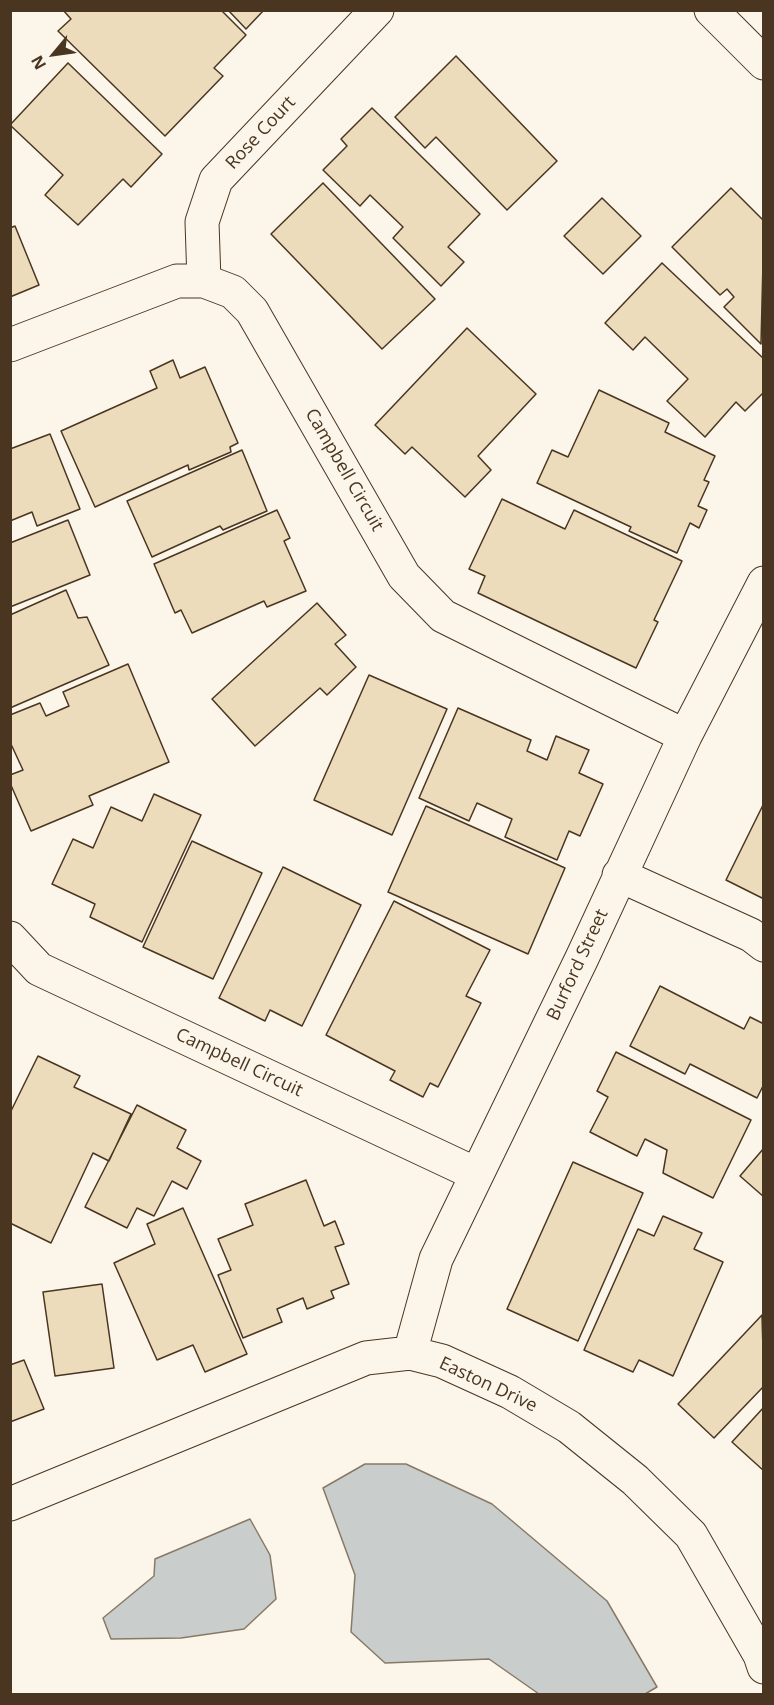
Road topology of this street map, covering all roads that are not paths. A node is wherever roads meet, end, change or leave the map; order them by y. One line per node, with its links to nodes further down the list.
1 (377, 10): 4 (street, Rose Court)
2 (711, 10): 3 (street)
3 (764, 63)
4 (204, 281): 5 (street, Campbell Circuit); 7 (street, Campbell Circuit)
5 (10, 345)
6 (764, 583): 7 (street, Burford Street)
7 (685, 736): 8 (street, Burford Street)
8 (619, 875): 10 (street); 11 (street, Burford Street)
9 (10, 938): 11 (street, Campbell Circuit)
10 (764, 945)
11 (476, 1174): 12 (street, Burford Street)
12 (410, 1353): 13 (street, Easton Drive); 14 (street, Easton Drive)
13 (10, 1504)
14 (764, 1666)

